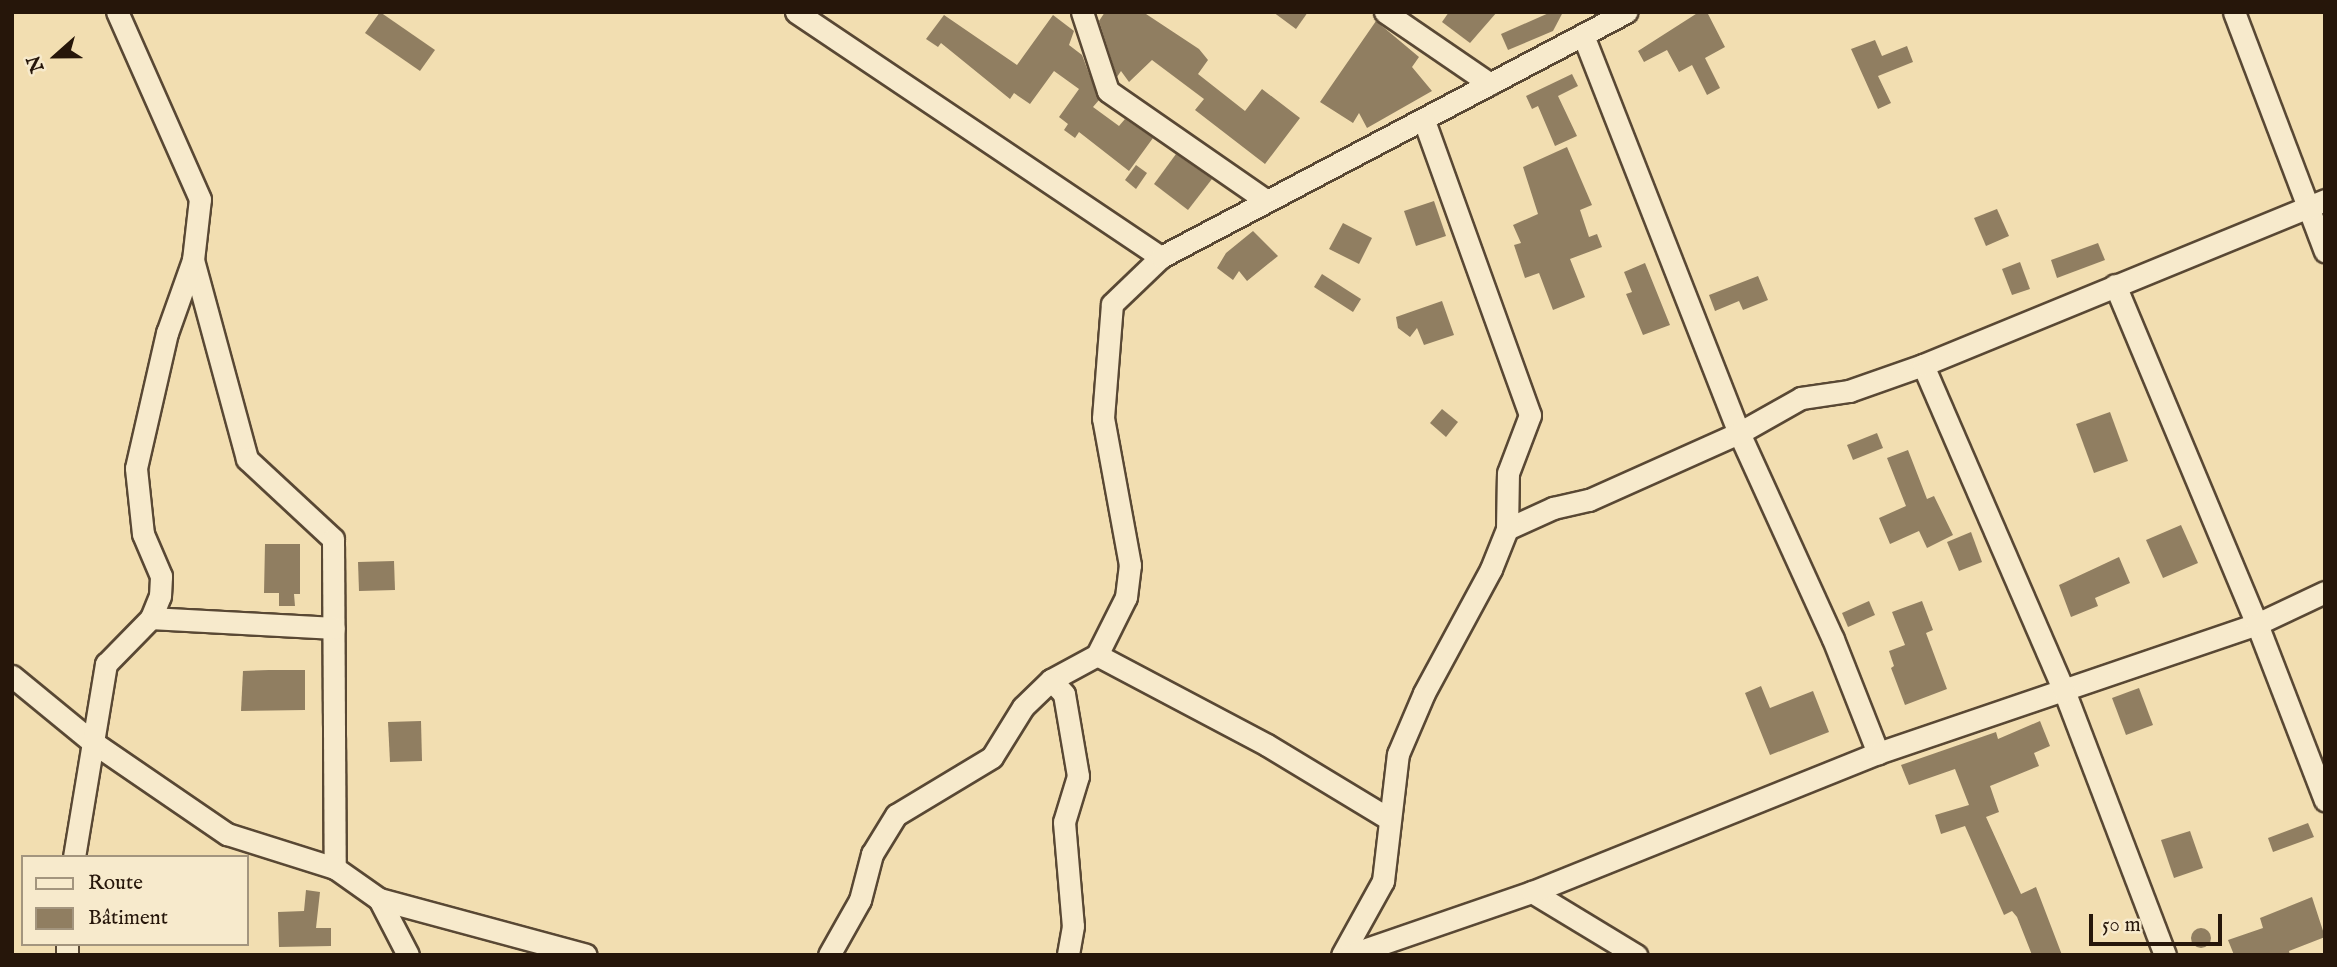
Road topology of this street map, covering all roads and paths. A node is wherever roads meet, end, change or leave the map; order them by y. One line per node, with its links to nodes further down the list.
1 (117, 12): 14 (street)
2 (796, 12): 13 (street)
3 (1082, 12): 10 (street)
4 (1385, 12): 8 (street)
5 (1626, 12): 7 (street)
6 (2234, 12): 11 (street)
7 (1583, 35): 8 (street); 17 (street)
8 (1490, 83): 9 (street)
9 (1424, 121): 10 (street); 18 (street)
10 (1266, 201): 13 (street)
11 (2316, 203): 12 (street); 15 (street)
12 (2325, 251)
13 (1161, 257): 23 (street)
14 (193, 260): 20 (street); 22 (street)
15 (2115, 285): 16 (street); 21 (street)
16 (1923, 365): 17 (street); 26 (street)
17 (1740, 433): 18 (street); 28 (street)
18 (1507, 529): 30 (street)
19 (2325, 592): 21 (street)
20 (151, 618): 22 (street); 27 (street)
21 (2257, 624): 26 (street); 29 (street)
22 (334, 628): 32 (street)
23 (1097, 655): 25 (street); 30 (street)
24 (12, 676): 27 (street)
25 (1051, 680): 37 (street); 38 (street)
26 (2064, 691): 28 (street); 42 (street)
27 (91, 741): 31 (street); 32 (street)
28 (1878, 753): 33 (street)
29 (2325, 800)
30 (1389, 820): 39 (street)
31 (74, 855)
32 (335, 868): 34 (street)
33 (1532, 892): 40 (street); 41 (street)
34 (379, 899): 35 (street); 36 (street)
35 (408, 955)
36 (586, 955)
37 (829, 955)
38 (1068, 955)
39 (1342, 955)
40 (1349, 955)
41 (1636, 955)
42 (2165, 955)

